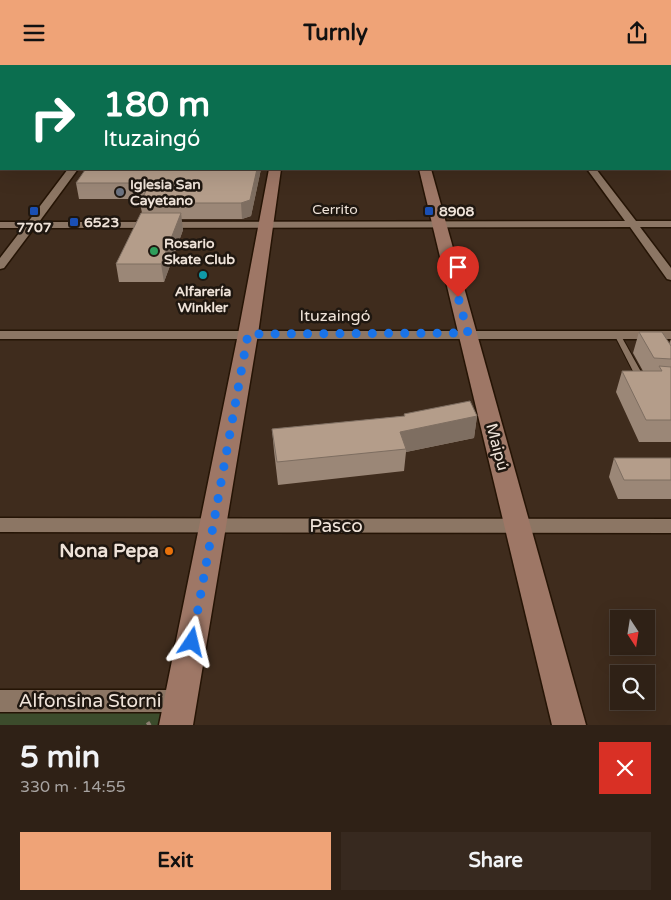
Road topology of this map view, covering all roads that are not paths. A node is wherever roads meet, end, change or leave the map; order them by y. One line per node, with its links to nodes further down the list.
1 (72, 170): 10 (street)
2 (275, 170): 5 (main road)
3 (425, 170): 6 (main road, Maipú)
4 (593, 170): 7 (street)
5 (266, 224): 6 (street, Cerrito); 10 (street, Cerrito); 14 (main road)
6 (439, 224): 7 (street, Cerrito); 13 (main road, Maipú)
7 (633, 224): 8 (street, Cerrito); 12 (street)
8 (671, 224)
9 (0, 225): 10 (street, Cerrito)
10 (31, 225): 11 (street)
11 (0, 266)
12 (671, 276)
13 (468, 333): 14 (street, Ituzaingó); 15 (street, Ituzaingó); 21 (main road, Maipú)
14 (248, 334): 16 (street, Ituzaingó); 20 (main road)
15 (617, 334): 17 (street, Ituzaingó); 18 (lane)
16 (0, 335)
17 (671, 335)
18 (653, 384)
19 (0, 525): 20 (street, Pasco)
20 (213, 525): 21 (street, Pasco); 24 (main road)
21 (517, 526): 22 (street, Pasco); 25 (main road, Maipú)
22 (671, 526)
23 (0, 701): 24 (street, Alfonsina Storni)
24 (178, 713)
25 (569, 725)

